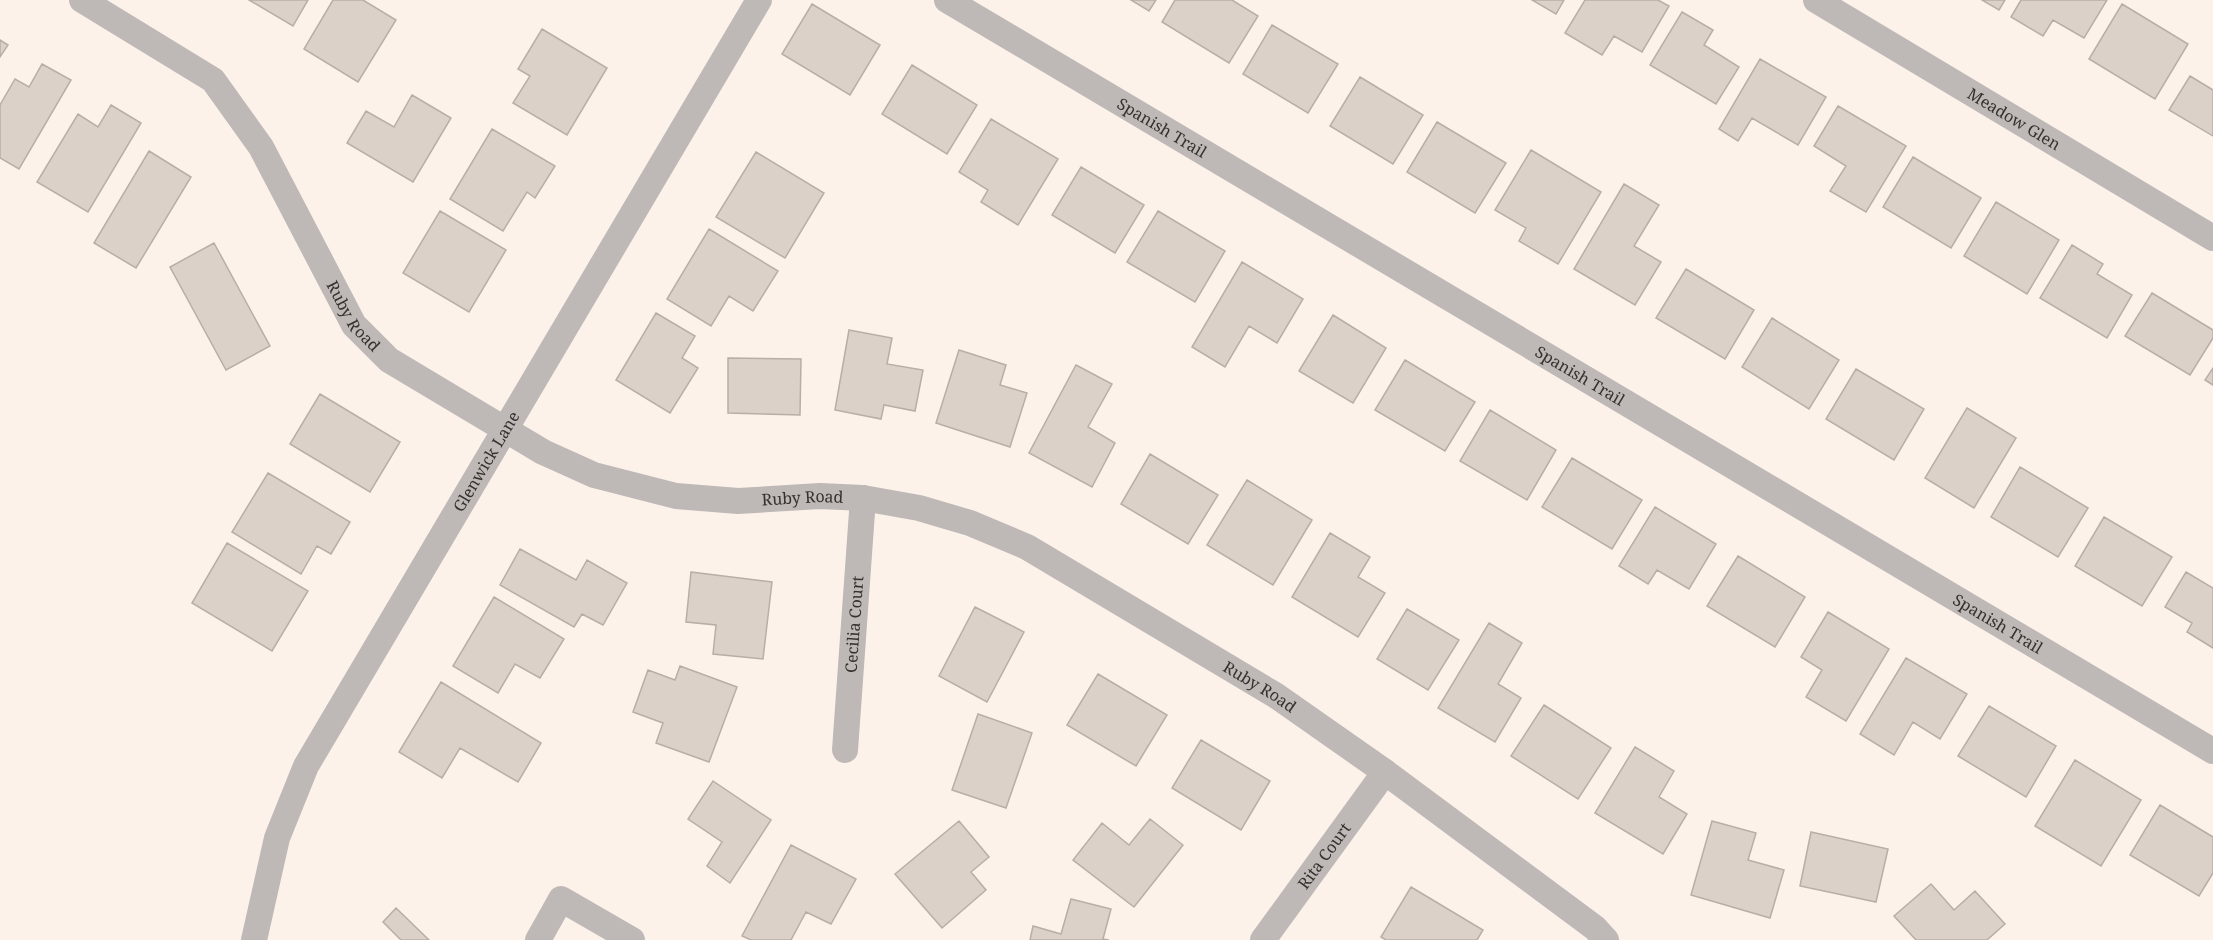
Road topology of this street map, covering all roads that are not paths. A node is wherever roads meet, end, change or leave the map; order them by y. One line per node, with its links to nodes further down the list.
1 (82, 0): 6 (street, Ruby Road)
2 (759, 0): 6 (street, Glenwick Lane)
3 (947, 0): 9 (street, Spanish Trail)
4 (1816, 0): 5 (street, Meadow Glen)
5 (2213, 238)
6 (503, 429): 7 (street, Ruby Road); 11 (street, Glenwick Lane)
7 (863, 498): 8 (street, Cecilia Court); 10 (street, Ruby Road)
8 (845, 750)
9 (2213, 751)
10 (1385, 772): 14 (street, Rita Court); 15 (street, Ruby Road)
11 (254, 940)
12 (538, 940): 13 (street)
13 (632, 940)
14 (1263, 940)
15 (1606, 940)

